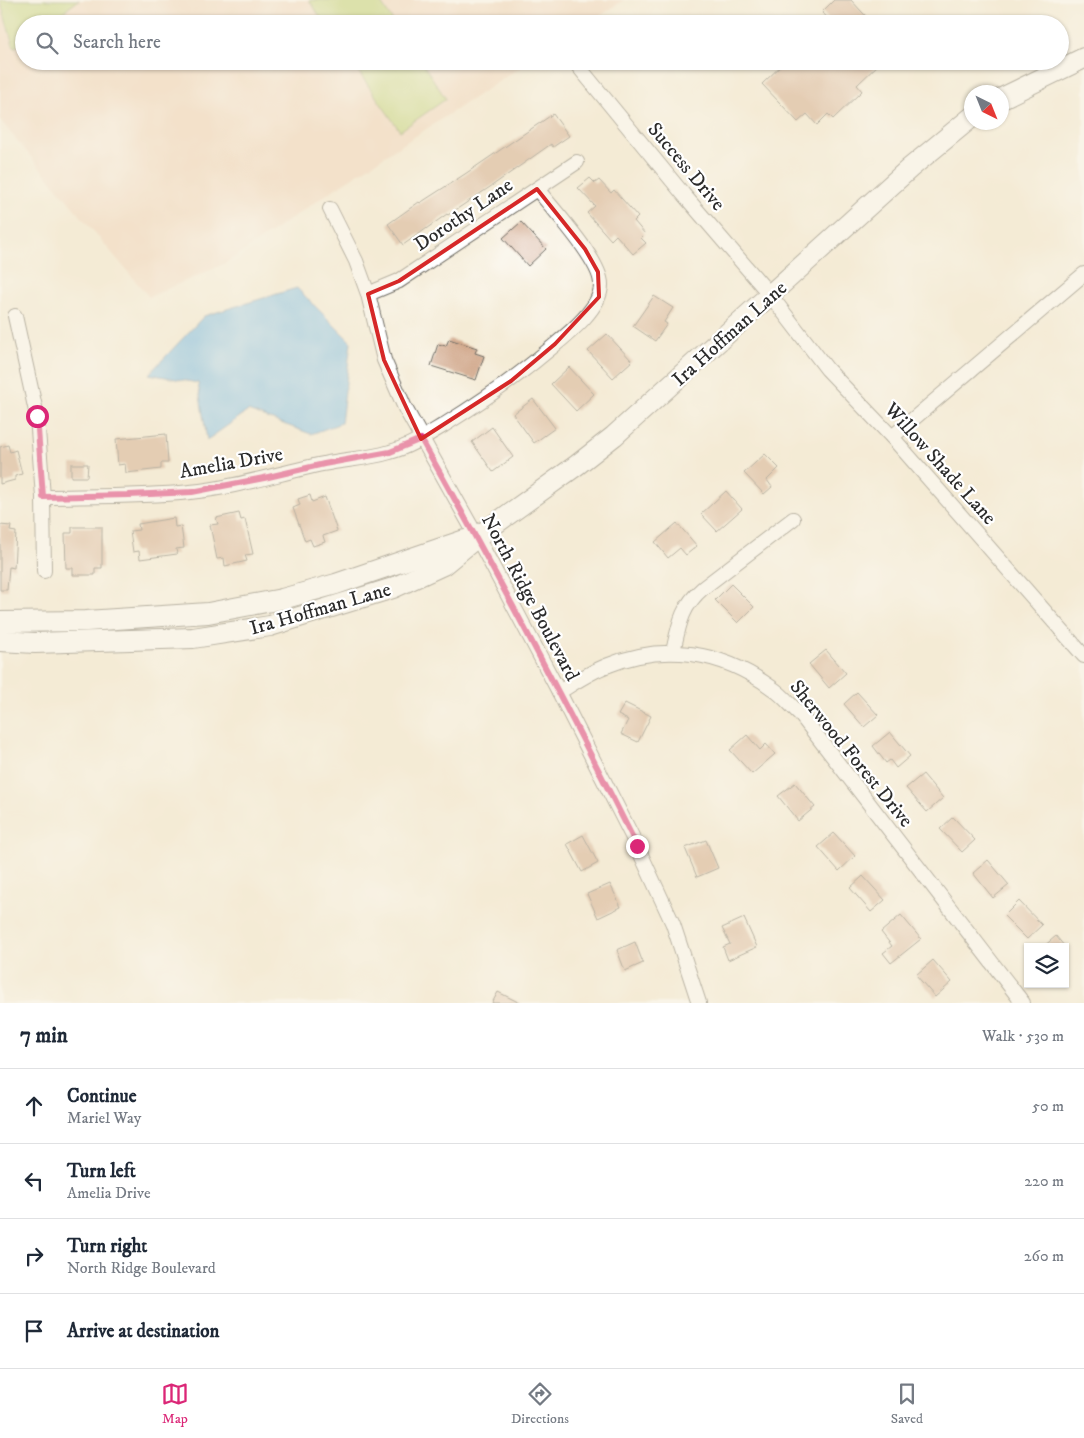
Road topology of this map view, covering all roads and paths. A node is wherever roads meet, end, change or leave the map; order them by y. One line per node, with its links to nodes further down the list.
1 (1084, 42): 2 (main road)
2 (1069, 50)
3 (1084, 58): 4 (main road)
4 (1069, 65)
5 (581, 70): 16 (street, Success Drive)
6 (1034, 70): 8 (main road)
7 (1059, 70): 9 (main road)
8 (1009, 86)
9 (1009, 95)
10 (964, 124): 16 (main road, Ira Hoffman Lane)
11 (577, 162): 12 (street, Dorothy Lane)
12 (537, 189): 15 (street, Dorothy Lane); 19 (street, Amelia Drive)
13 (330, 210): 15 (street, North Ridge Boulevard)
14 (1084, 274): 18 (street)
15 (368, 294): 19 (street, North Ridge Boulevard)
16 (770, 296): 18 (street, Willow Shade Lane); 22 (main road, Ira Hoffman Lane)
17 (15, 316): 20 (street)
18 (892, 437): 27 (street, Willow Shade Lane)
19 (421, 439): 20 (street, Amelia Drive); 22 (street, North Ridge Boulevard)
20 (43, 497): 23 (street)
21 (793, 519): 26 (street)
22 (477, 537): 24 (main road, Ira Hoffman Lane); 25 (main road, Ira Hoffman Lane); 28 (street, North Ridge Boulevard)
23 (44, 571)
24 (0, 622)
25 (0, 641)
26 (673, 652): 28 (street, Sherwood Forest Drive); 30 (street, Sherwood Forest Drive)
27 (1084, 656)
28 (559, 692): 29 (street, North Ridge Boulevard)
29 (699, 1003)
30 (1023, 1003)

